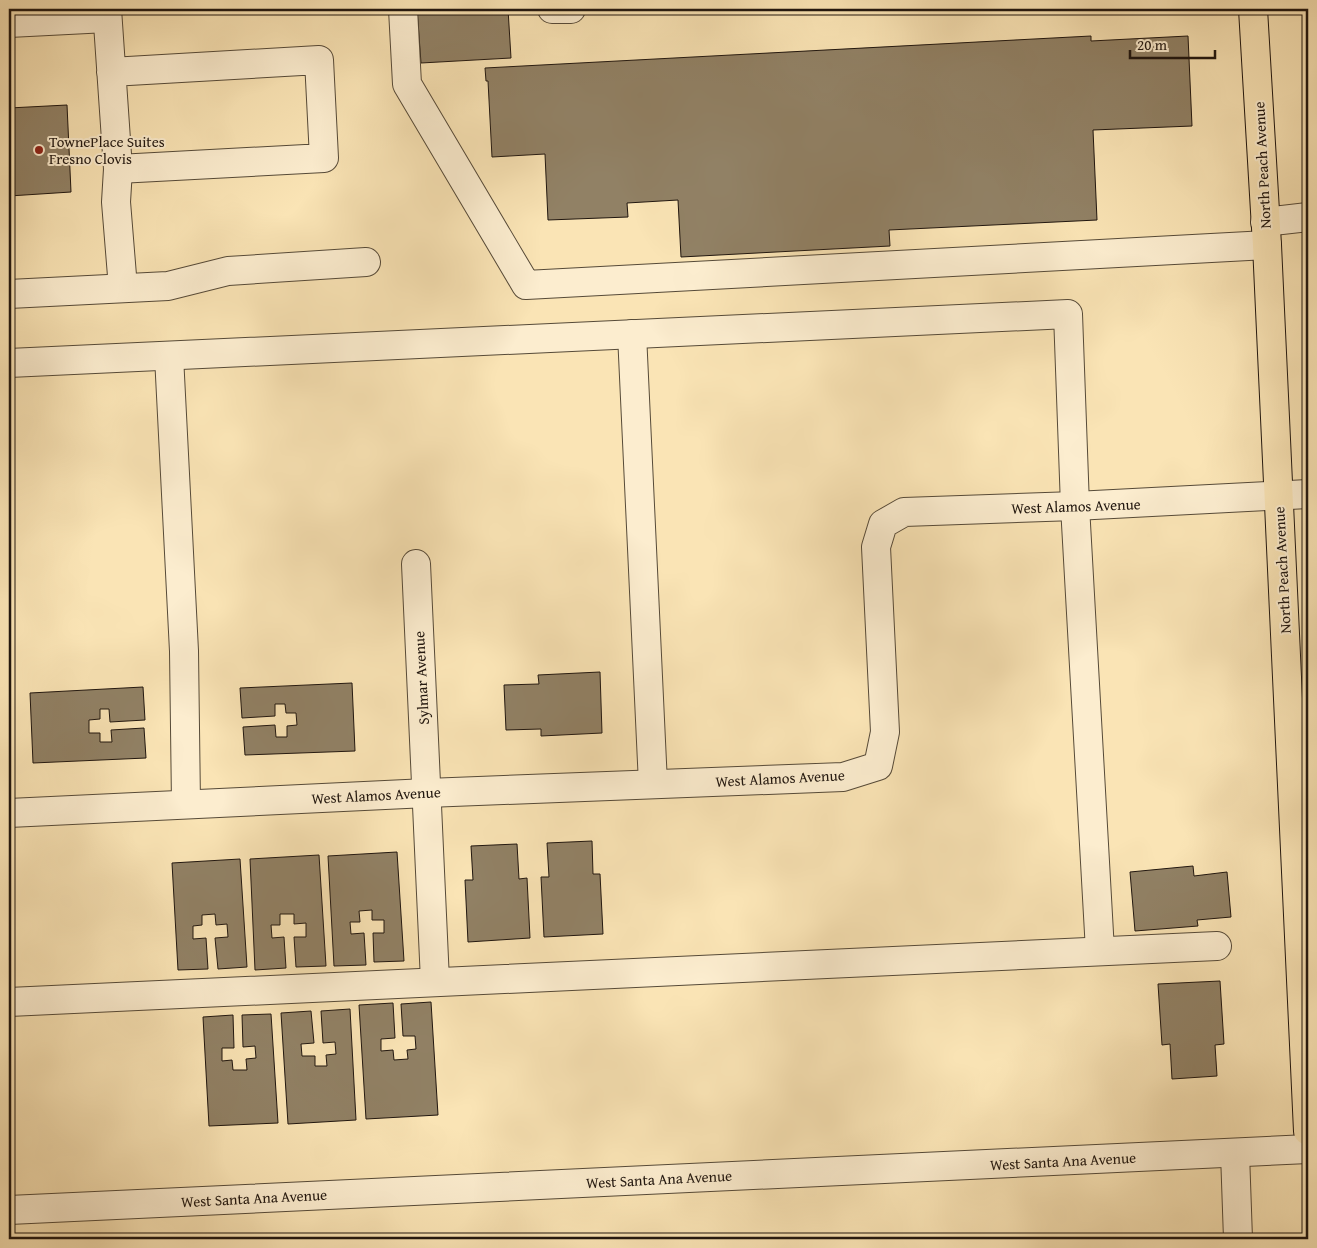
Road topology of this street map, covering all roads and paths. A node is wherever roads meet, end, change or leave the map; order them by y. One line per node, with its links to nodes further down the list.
1 (403, 9): 10 (street)
2 (552, 9): 3 (street)
3 (570, 9)
4 (1253, 9): 10 (main road, North Peach Avenue)
5 (107, 13): 6 (street); 7 (street)
6 (9, 23)
7 (111, 72): 8 (street); 8 (street)
8 (118, 169): 12 (street)
9 (1308, 217): 10 (street)
10 (1266, 234): 18 (main road, North Peach Avenue)
11 (366, 262): 12 (street)
12 (123, 288): 13 (street)
13 (9, 294)
14 (632, 334): 15 (street); 19 (street); 21 (street)
15 (169, 356): 16 (street); 23 (street)
16 (9, 363)
17 (1308, 494): 18 (street, West Alamos Avenue)
18 (1278, 496): 19 (street, West Alamos Avenue); 25 (main road, North Peach Avenue)
19 (1075, 506): 21 (street, West Alamos Avenue); 27 (street)
20 (416, 564): 22 (street, Sylmar Avenue)
21 (652, 784): 22 (street, West Alamos Avenue)
22 (427, 793): 23 (street, West Alamos Avenue); 28 (street, Sylmar Avenue)
23 (186, 804): 24 (street, West Alamos Avenue)
24 (9, 813)
25 (1303, 895): 30 (main road, North Peach Avenue)
26 (1217, 946): 27 (street)
27 (1100, 951): 28 (street)
28 (435, 981): 29 (street)
29 (9, 1002)
30 (1308, 1131)
31 (1308, 1149): 32 (street, West Santa Ana Avenue)
32 (1235, 1152): 33 (street, West Santa Ana Avenue); 34 (street)
33 (9, 1210)
34 (1238, 1239)

